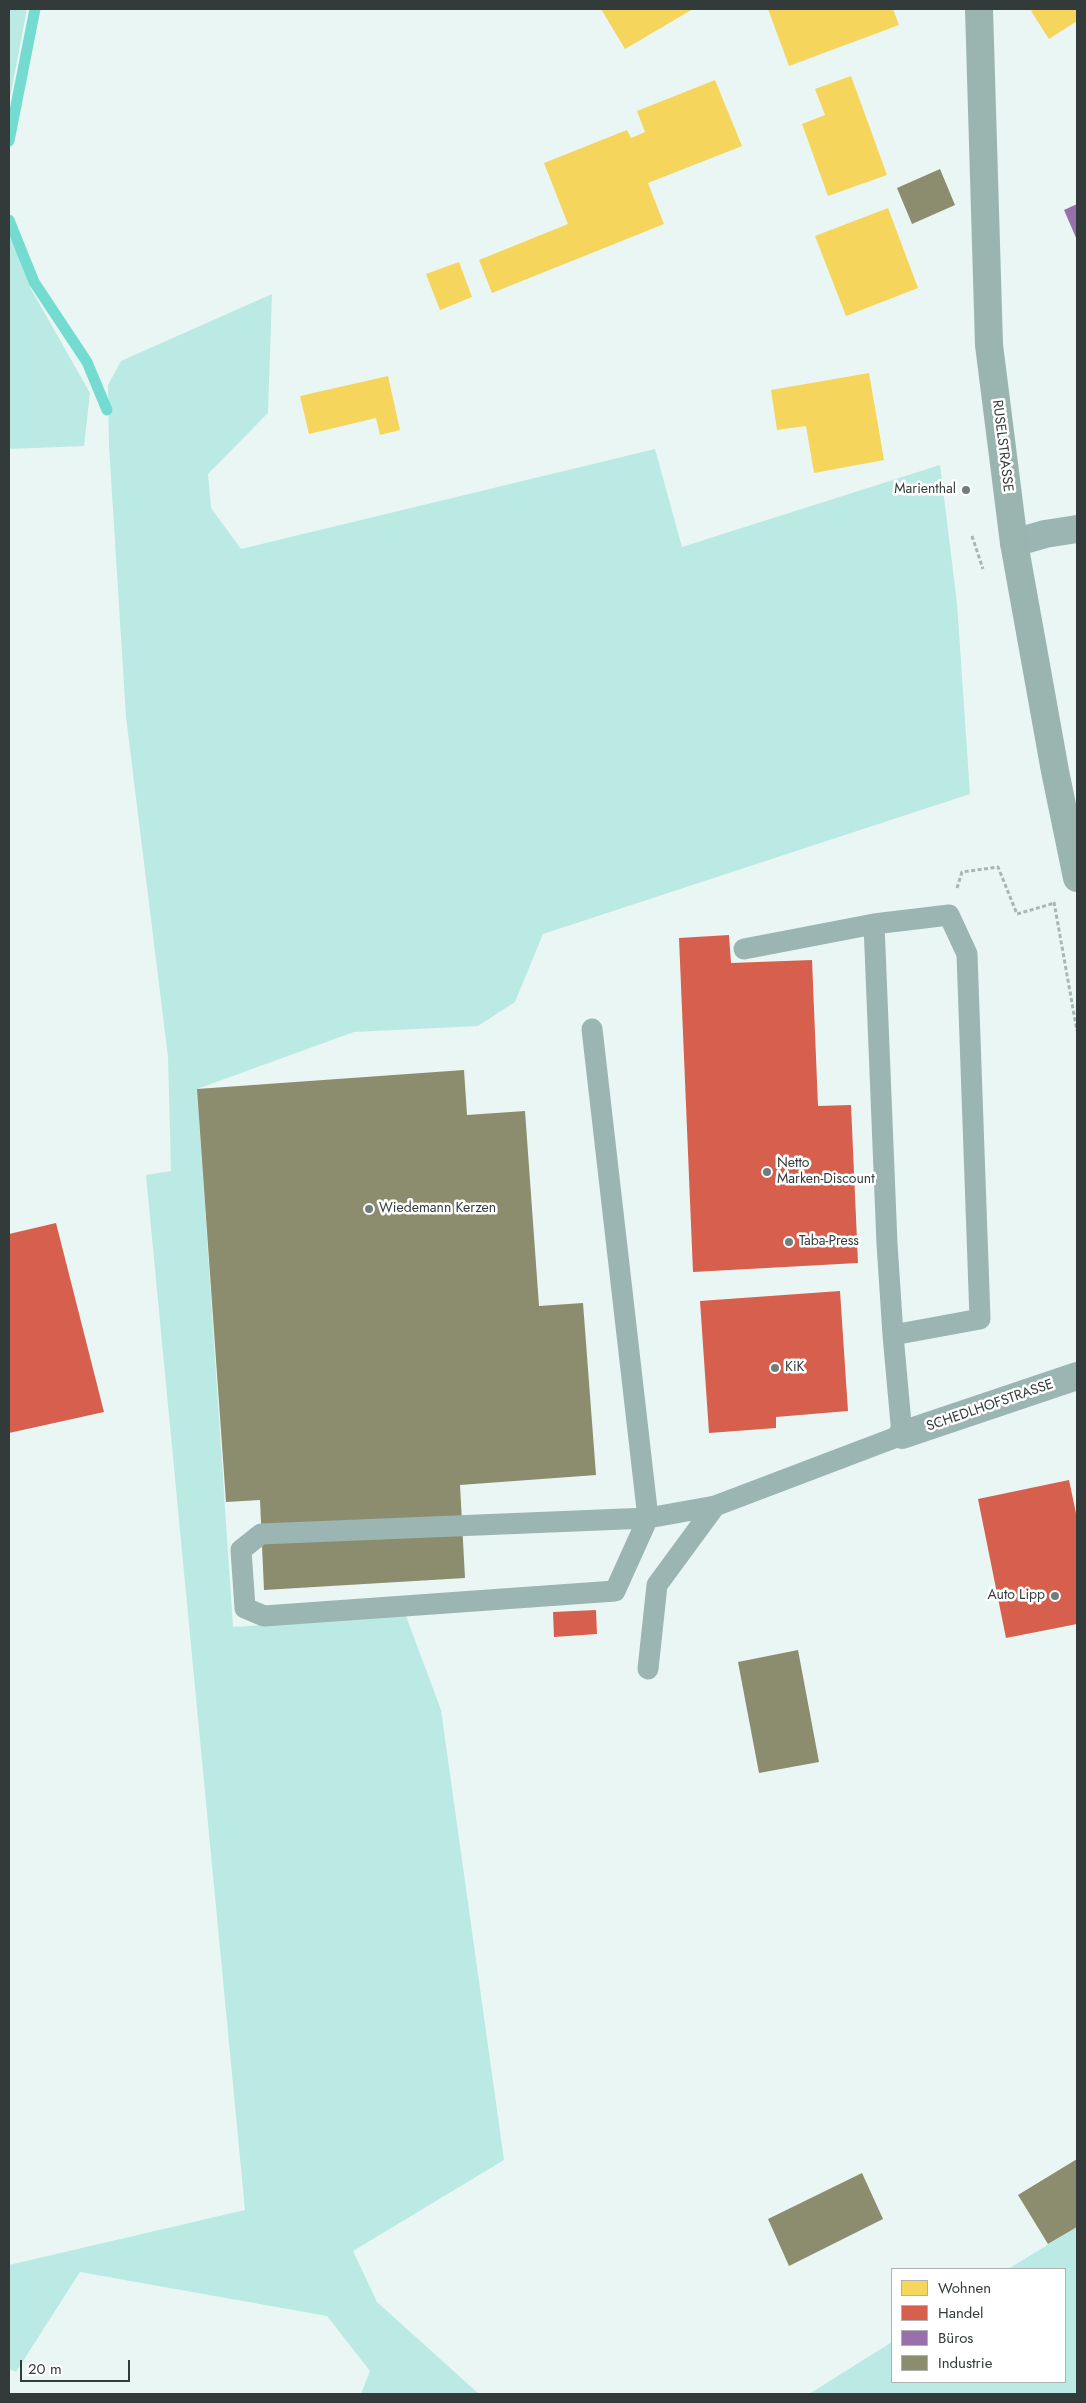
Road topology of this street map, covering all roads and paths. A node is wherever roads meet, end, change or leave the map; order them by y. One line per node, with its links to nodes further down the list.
1 (979, 9): 3 (main road, RUSELSTRASSE)
2 (1077, 529): 3 (street)
3 (1014, 543): 4 (main road, RUSELSTRASSE)
4 (1077, 878)
5 (1062, 901): 6 (path)
6 (949, 915): 7 (lane); 10 (lane)
7 (874, 924): 8 (lane); 10 (lane)
8 (744, 949)
9 (592, 1029): 14 (lane)
10 (892, 1335): 12 (lane)
11 (1077, 1376): 12 (street, SCHEDLHOFSTRASSE)
12 (902, 1436): 13 (lane)
13 (715, 1506): 14 (lane); 15 (lane)
14 (648, 1518): 14 (lane)
15 (648, 1669)

